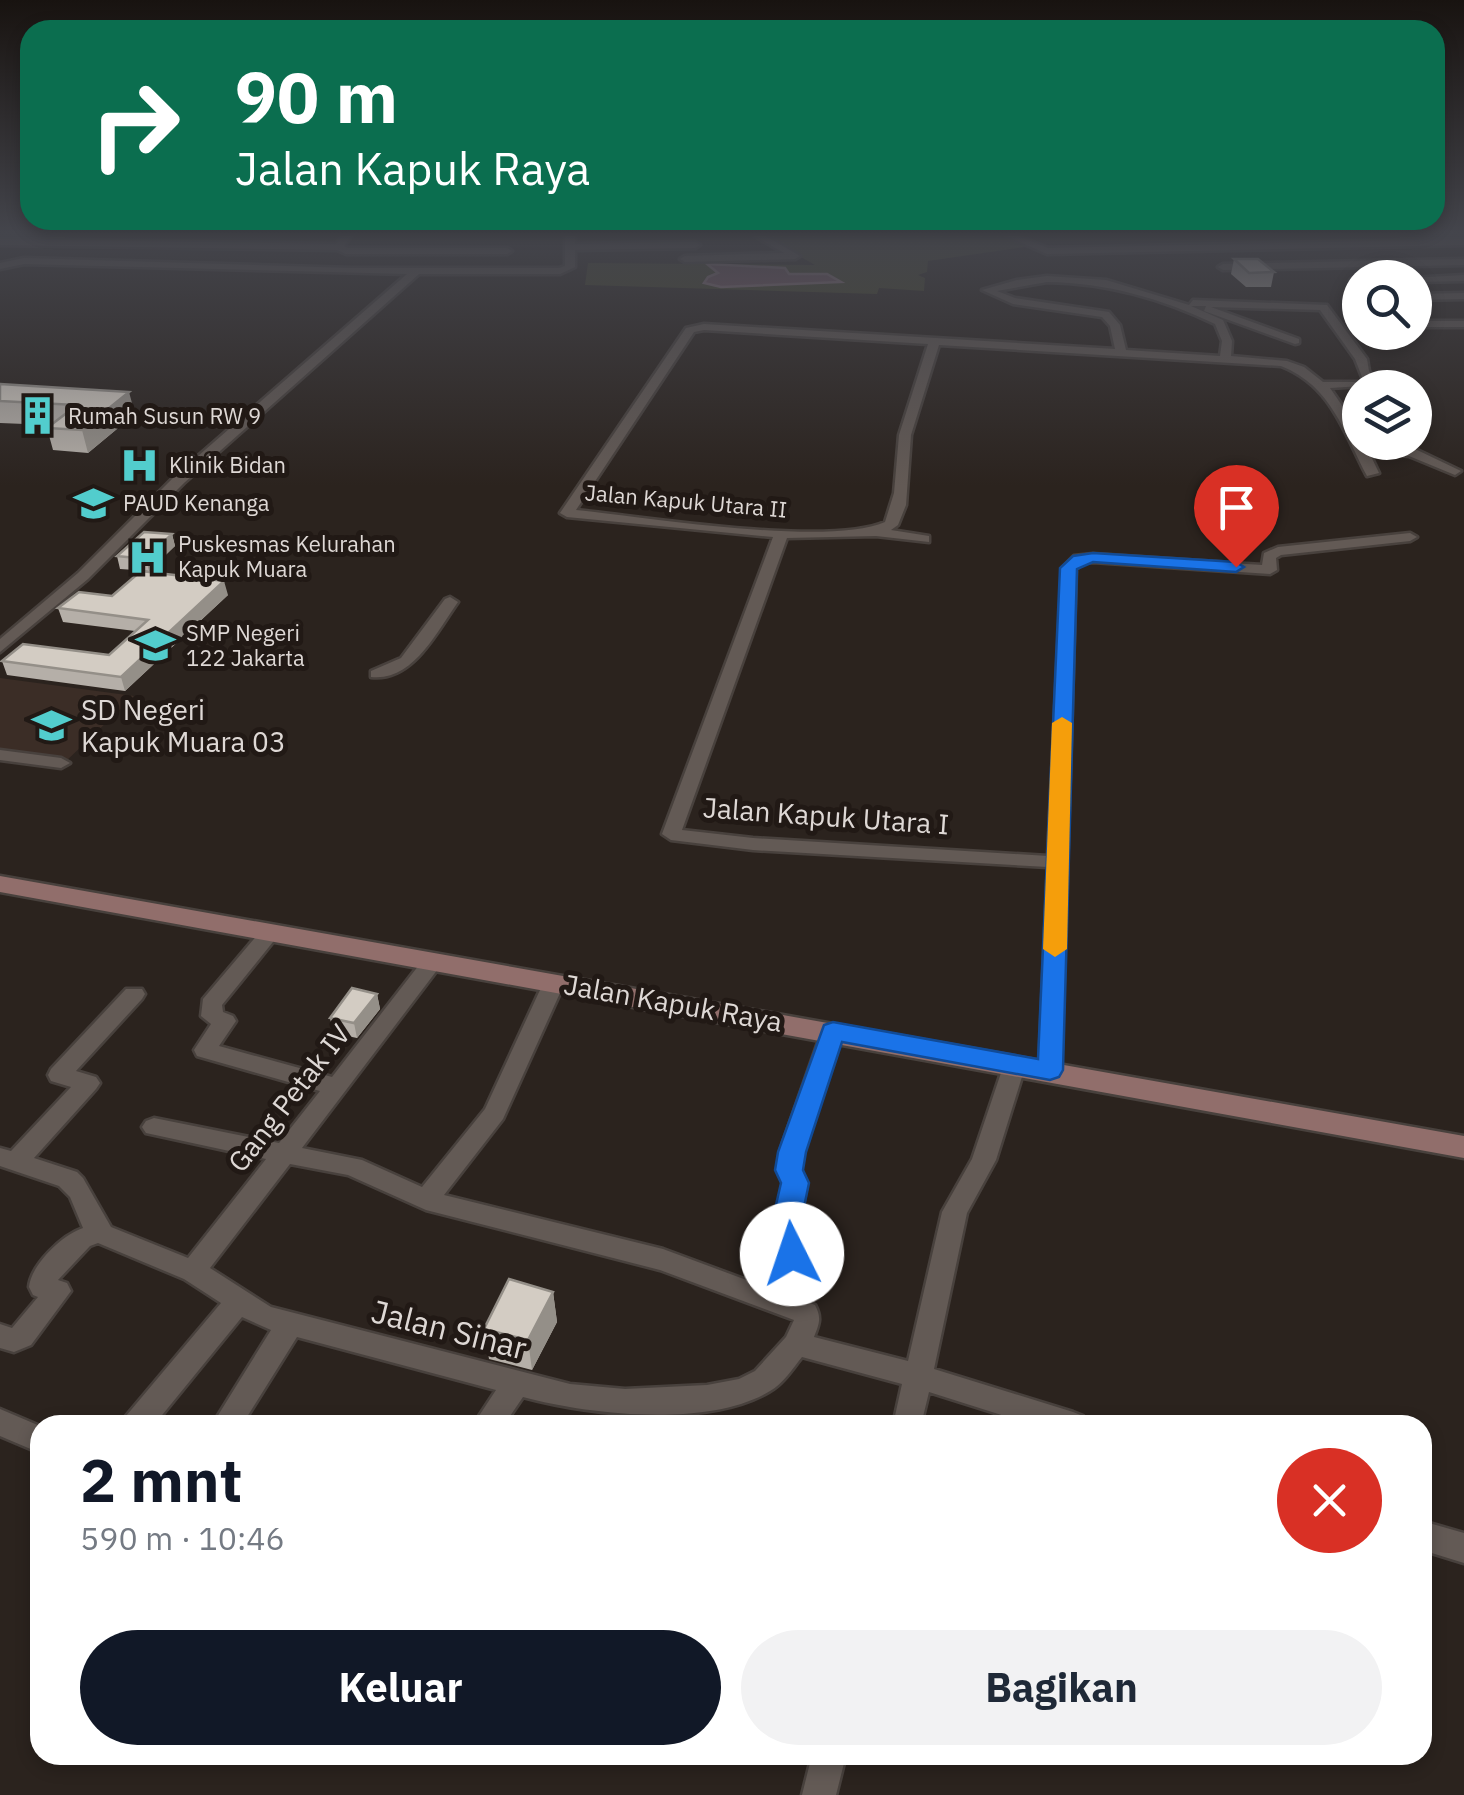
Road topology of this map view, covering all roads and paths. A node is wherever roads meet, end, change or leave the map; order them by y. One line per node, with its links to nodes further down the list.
1 (362, 319): 27 (street)
2 (1110, 319): 12 (street)
3 (1216, 319): 14 (street)
4 (1224, 319): 10 (street)
5 (1331, 319): 16 (street)
6 (1432, 324): 7 (street)
7 (1464, 324)
8 (1164, 334): 13 (street)
9 (934, 341): 12 (street, Jalan Kapuk Utara II); 22 (street); 25 (street, Jalan Kapuk Utara II)
10 (1296, 341)
11 (1252, 348): 15 (street)
12 (1121, 350): 13 (street, Jalan Kapuk Utara II)
13 (1164, 354): 14 (street, Jalan Kapuk Utara II)
14 (1226, 357): 15 (street, Jalan Kapuk Utara II)
15 (1240, 358): 16 (street, Jalan Kapuk Utara II)
16 (1321, 385): 17 (street)
17 (1342, 413)
18 (1366, 460): 21 (street)
19 (1430, 460): 20 (street)
20 (1455, 471)
21 (1372, 473)
22 (881, 534): 24 (street, Jalan Kapuk Utara II); 25 (street, Jalan Kapuk Utara II)
23 (1410, 537): 31 (street)
24 (924, 539)
25 (780, 540): 31 (street, Jalan Kapuk Utara I)
26 (450, 602): 28 (street)
27 (0, 647)
28 (377, 674)
29 (0, 755): 30 (street)
30 (61, 763)
31 (1058, 862): 39 (street)
32 (0, 884): 33 (main road, Jalan Kapuk Raya)
33 (271, 932): 34 (main road, Jalan Kapuk Raya); 40 (street)
34 (433, 961): 35 (main road, Jalan Kapuk Raya); 40 (street, Gang Petak IV)
35 (554, 982): 37 (main road, Jalan Kapuk Raya); 45 (street)
36 (134, 994): 44 (street)
37 (833, 1031): 38 (main road, Jalan Kapuk Raya); 49 (street)
38 (1016, 1064): 39 (main road, Jalan Kapuk Raya); 53 (street)
39 (1050, 1070): 42 (main road, Jalan Kapuk Raya)
40 (331, 1090): 43 (street, Gang Petak IV)
41 (154, 1127): 43 (street)
42 (1464, 1148)
43 (281, 1155): 45 (street); 47 (street, Gang Petak IV)
44 (9, 1159): 46 (street)
45 (426, 1200): 49 (street)
46 (100, 1232): 47 (street, Jalan Sinar); 51 (street)
47 (192, 1271): 48 (street, Jalan Sinar)
48 (238, 1302): 50 (street, Jalan Sinar); 55 (street)
49 (785, 1305): 52 (street)
50 (289, 1326): 54 (street, Jalan Sinar); 56 (street)
51 (0, 1336)
52 (797, 1344): 53 (street); 54 (street, Jalan Sinar)
53 (918, 1376): 58 (street); 59 (street)
54 (518, 1383): 57 (street)
55 (144, 1415)
56 (232, 1415)
57 (494, 1415)
58 (909, 1415)
59 (1041, 1415)
60 (0, 1422): 61 (street)
61 (30, 1436)
62 (1432, 1538): 63 (street)
63 (1464, 1548)
64 (826, 1765): 65 (street)
65 (819, 1795)

